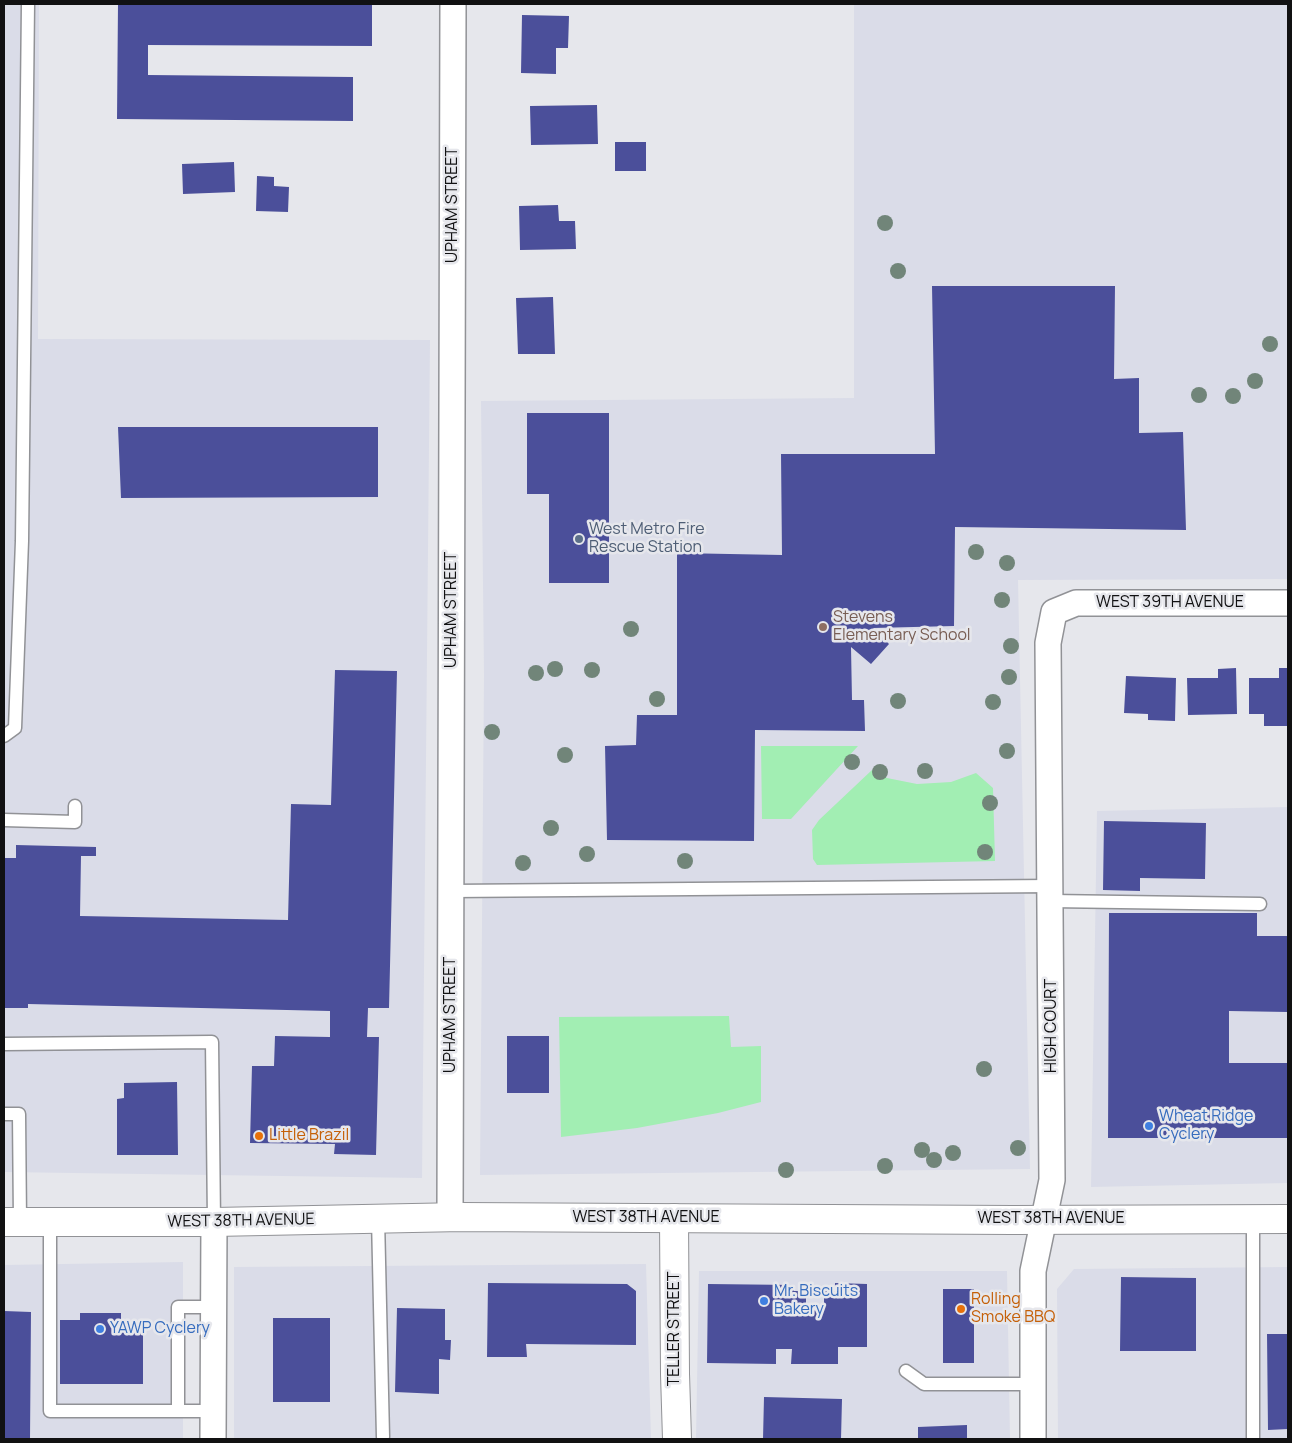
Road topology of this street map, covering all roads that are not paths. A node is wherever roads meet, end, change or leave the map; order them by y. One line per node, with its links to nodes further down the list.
1 (28, 4): 5 (lane)
2 (453, 4): 8 (street, UPHAM STREET)
3 (1288, 603): 4 (street, WEST 39TH AVENUE)
4 (1054, 612): 9 (street, HIGH COURT)
5 (4, 736)
6 (75, 806): 7 (lane)
7 (4, 820)
8 (452, 891): 9 (lane); 13 (street, UPHAM STREET)
9 (1051, 894): 10 (lane); 18 (street, HIGH COURT)
10 (1260, 904)
11 (4, 1044): 21 (lane)
12 (4, 1114): 19 (lane)
13 (450, 1217): 14 (main road, WEST 38TH AVENUE); 15 (main road, WEST 38TH AVENUE)
14 (378, 1218): 21 (main road, WEST 38TH AVENUE); 27 (lane)
15 (674, 1218): 18 (main road, WEST 38TH AVENUE); 29 (main road, TELLER STREET)
16 (1253, 1219): 17 (main road, WEST 38TH AVENUE); 18 (main road, WEST 38TH AVENUE); 31 (lane)
17 (1288, 1219)
18 (1044, 1220): 24 (street, HIGH COURT)
19 (12, 1222): 20 (main road, WEST 38TH AVENUE)
20 (50, 1222): 21 (main road, WEST 38TH AVENUE); 25 (lane)
21 (214, 1222): 22 (street)
22 (213, 1307): 25 (lane); 26 (street)
23 (906, 1371): 24 (lane)
24 (1033, 1384): 30 (street, HIGH COURT)
25 (178, 1410): 26 (lane)
26 (213, 1411): 28 (street)
27 (383, 1437)
28 (213, 1439)
29 (677, 1439)
30 (1033, 1439)
31 (1253, 1439)

